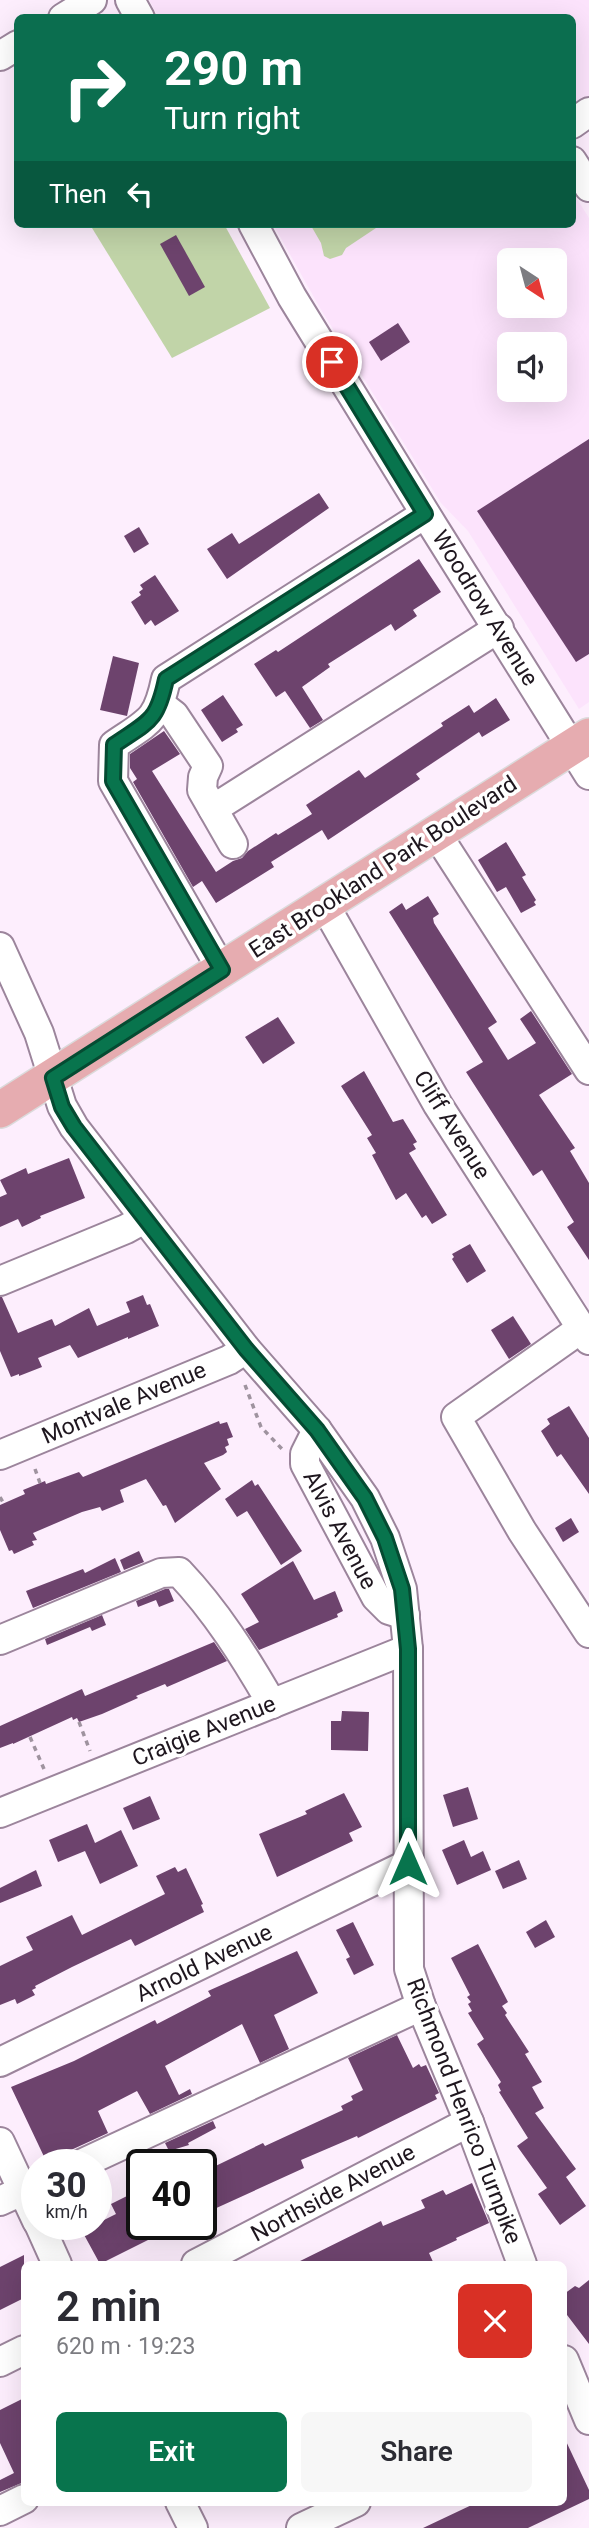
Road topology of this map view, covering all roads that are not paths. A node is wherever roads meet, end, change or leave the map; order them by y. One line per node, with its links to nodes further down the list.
1 (92, 0): 2 (street)
2 (69, 14)
3 (576, 167): 4 (street)
4 (589, 187)
5 (255, 228): 6 (street, Woodrow Avenue)
6 (425, 514): 7 (street, Woodrow Avenue); 8 (street)
7 (499, 628): 9 (street, Woodrow Avenue); 10 (street)
8 (161, 705): 10 (street); 15 (street)
9 (583, 752): 11 (main road, East Brookland Park Boulevard)
10 (213, 809): 12 (street)
11 (436, 833): 13 (main road, East Brookland Park Boulevard); 16 (street)
12 (233, 844)
13 (324, 904): 15 (main road, East Brookland Park Boulevard); 21 (street, Cliff Avenue)
14 (0, 947): 17 (street, Richmond Henrico Turnpike)
15 (222, 970): 17 (main road, East Brookland Park Boulevard)
16 (589, 1070)
17 (53, 1078): 18 (main road, East Brookland Park Boulevard); 19 (street, Richmond Henrico Turnpike)
18 (0, 1110)
19 (144, 1219): 20 (street); 22 (street, Richmond Henrico Turnpike)
20 (0, 1281)
21 (585, 1334): 26 (street)
22 (246, 1349): 23 (street, Richmond Henrico Turnpike); 24 (street, Montvale Avenue)
23 (317, 1430): 25 (street, Richmond Henrico Turnpike); 25 (street, Alvis Avenue)
24 (0, 1455)
25 (405, 1615): 28 (street, Richmond Henrico Turnpike)
26 (589, 1633)
27 (0, 1640): 29 (street)
28 (408, 1649): 29 (street, Craigie Avenue); 31 (street, Richmond Henrico Turnpike)
29 (272, 1704): 30 (street, Craigie Avenue)
30 (0, 1813)
31 (408, 1864): 32 (street, Richmond Henrico Turnpike); 33 (street, Arnold Avenue)
32 (421, 2007): 34 (street, Richmond Henrico Turnpike); 36 (street)
33 (0, 2062)
34 (470, 2122): 40 (street, Northside Avenue); 41 (street, Richmond Henrico Turnpike)
35 (0, 2142): 37 (street)
36 (112, 2150)
37 (20, 2192)
38 (46, 2240): 39 (street)
39 (56, 2261)
40 (203, 2261)
41 (516, 2261)
42 (21, 2352): 43 (street)
43 (0, 2362)
44 (567, 2368): 45 (street)
45 (580, 2404)
46 (21, 2500): 49 (street)
47 (182, 2506): 50 (street)
48 (348, 2506): 51 (street)
49 (0, 2511)
50 (193, 2528)
51 (301, 2528)

